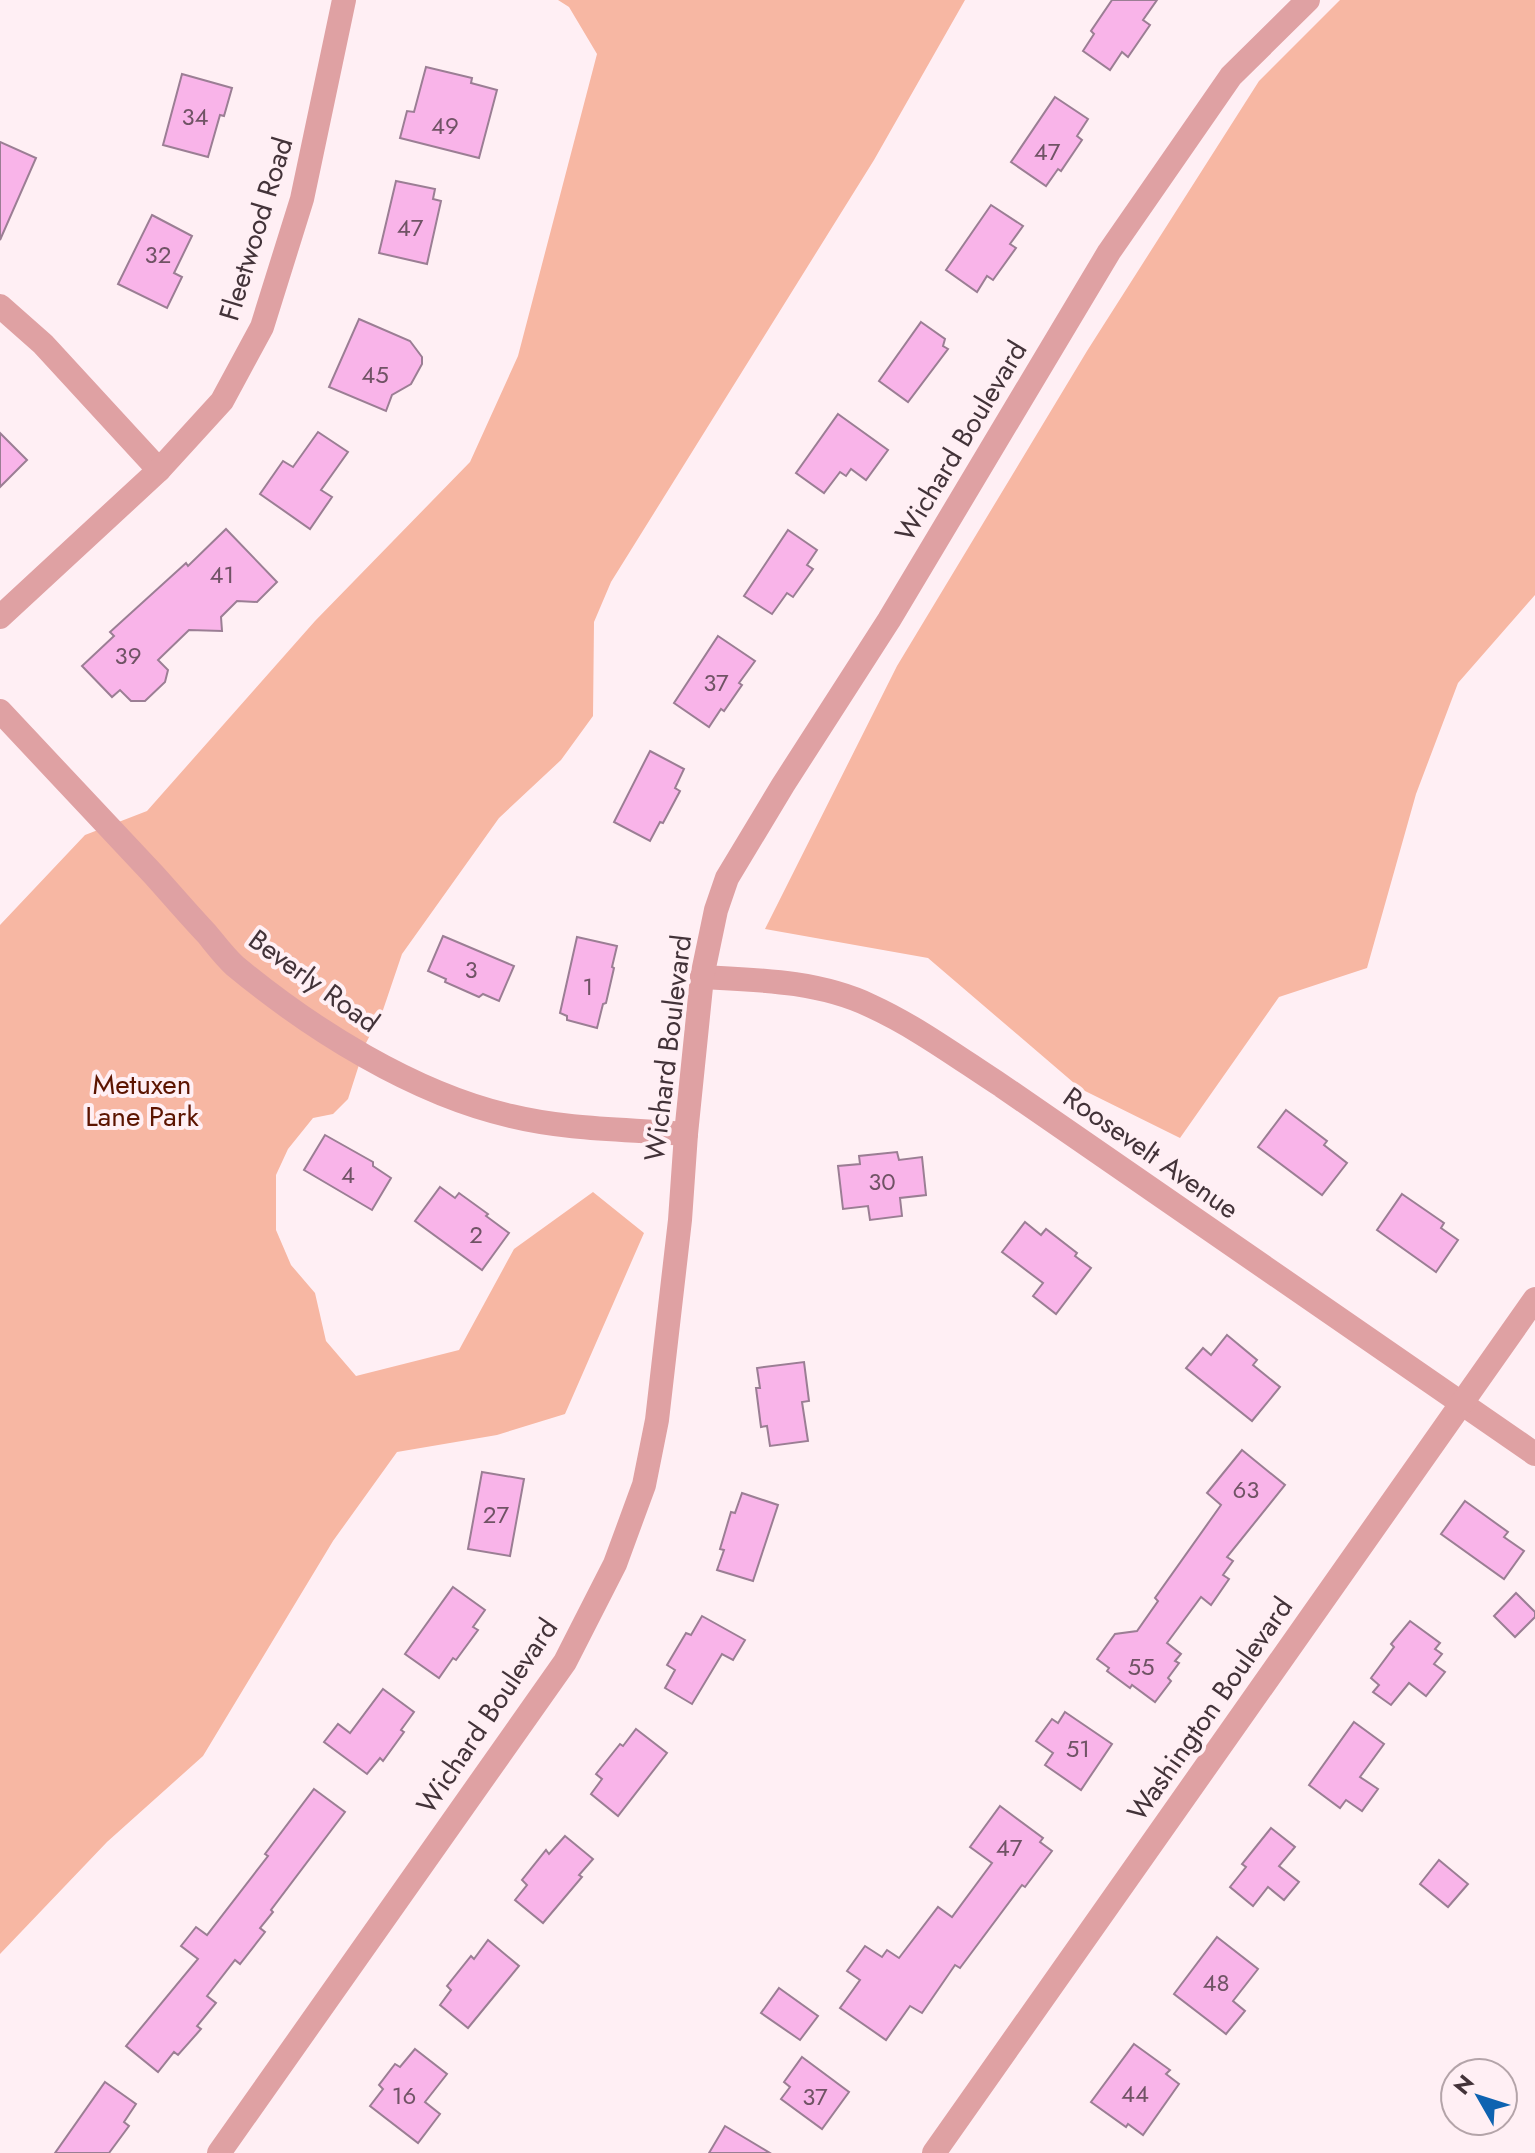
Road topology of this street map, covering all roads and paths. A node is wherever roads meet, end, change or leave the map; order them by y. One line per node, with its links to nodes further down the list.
1 (344, 0): 4 (street, Fleetwood Road)
2 (1308, 0): 7 (street, Wichard Boulevard)
3 (0, 306): 4 (street)
4 (159, 470): 5 (street, Fleetwood Road)
5 (0, 617)
6 (0, 711): 8 (street, Beverly Road)
7 (702, 977): 8 (street, Wichard Boulevard); 10 (street, Roosevelt Avenue)
8 (686, 1134): 12 (street, Wichard Boulevard)
9 (1535, 1299): 10 (street, Washington Boulevard)
10 (1462, 1404): 11 (street, Roosevelt Avenue); 13 (street, Washington Boulevard)
11 (1535, 1454)
12 (219, 2153)
13 (934, 2153)

